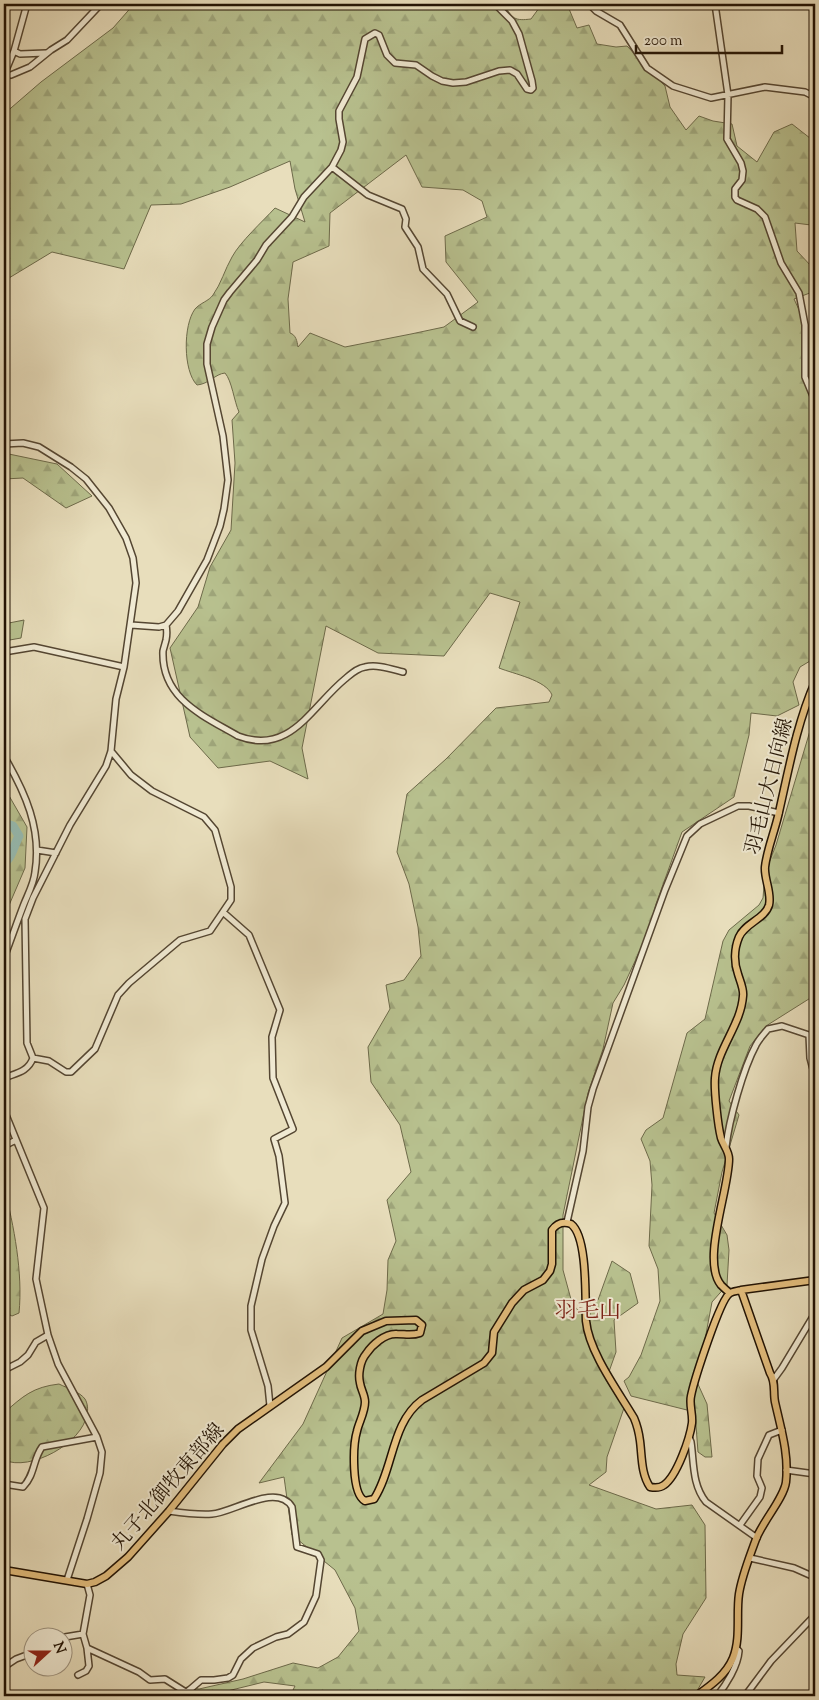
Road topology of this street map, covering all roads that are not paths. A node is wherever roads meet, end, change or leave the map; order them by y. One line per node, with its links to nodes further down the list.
1 (27, 4): 6 (street)
2 (101, 4): 7 (street)
3 (495, 4): 12 (street)
4 (589, 4): 10 (street)
5 (715, 4): 10 (street)
6 (14, 51): 7 (street); 8 (street)
7 (47, 53): 9 (street)
8 (4, 75)
9 (11, 75)
10 (728, 95): 11 (street); 14 (street)
11 (815, 98)
12 (332, 167): 13 (street); 17 (street)
13 (473, 327)
14 (815, 401)
15 (4, 444): 16 (street)
16 (131, 625): 17 (street); 19 (street)
17 (166, 625): 20 (street)
18 (4, 652): 19 (street)
19 (124, 667): 22 (street)
20 (403, 672)
21 (815, 682): 24 (main road, 羽毛山大日向線)
22 (111, 752): 26 (street); 27 (street)
23 (4, 756): 25 (street)
24 (779, 813): 38 (main road, 羽毛山大日向線); 40 (street)
25 (37, 850): 26 (street); 28 (street)
26 (56, 853): 31 (street)
27 (224, 913): 31 (street); 48 (street)
28 (4, 958)
29 (809, 1035): 30 (street); 32 (street); 38 (street)
30 (815, 1037)
31 (33, 1058): 33 (street)
32 (815, 1076)
33 (4, 1078)
34 (4, 1110): 35 (street)
35 (16, 1140): 37 (street); 45 (street)
36 (815, 1140): 39 (street)
37 (4, 1146)
38 (726, 1147): 43 (main road, 羽毛山大日向線)
39 (815, 1169)
40 (567, 1222): 48 (main road, 丸子北御牧東部線); 51 (main road)
41 (815, 1280): 42 (main road)
42 (741, 1290): 43 (main road); 47 (main road)
43 (730, 1293): 51 (main road)
44 (815, 1313): 47 (street)
45 (48, 1335): 46 (street); 50 (street)
46 (4, 1370)
47 (774, 1379): 49 (main road)
48 (270, 1406): 55 (main road, 丸子北御牧東部線)
49 (782, 1430): 52 (main road); 56 (street)
50 (97, 1437): 54 (street); 61 (street)
51 (689, 1437): 56 (street)
52 (786, 1470): 53 (street); 57 (main road)
53 (815, 1474)
54 (4, 1484)
55 (169, 1511): 62 (main road, 丸子北御牧東部線); 71 (street)
56 (740, 1525): 57 (street)
57 (757, 1538): 58 (main road)
58 (750, 1558): 60 (street); 67 (main road)
59 (4, 1570): 61 (main road)
60 (812, 1576)
61 (67, 1580): 62 (main road)
62 (87, 1584): 64 (street)
63 (815, 1615): 75 (street)
64 (83, 1634): 65 (street); 66 (street)
65 (72, 1636)
66 (87, 1648): 70 (street); 71 (street)
67 (736, 1648): 73 (main road); 74 (street)
68 (22, 1656): 69 (street)
69 (4, 1667)
70 (78, 1675)
71 (187, 1692): 72 (street)
72 (192, 1696)
73 (696, 1696)
74 (717, 1696)
75 (745, 1696)

